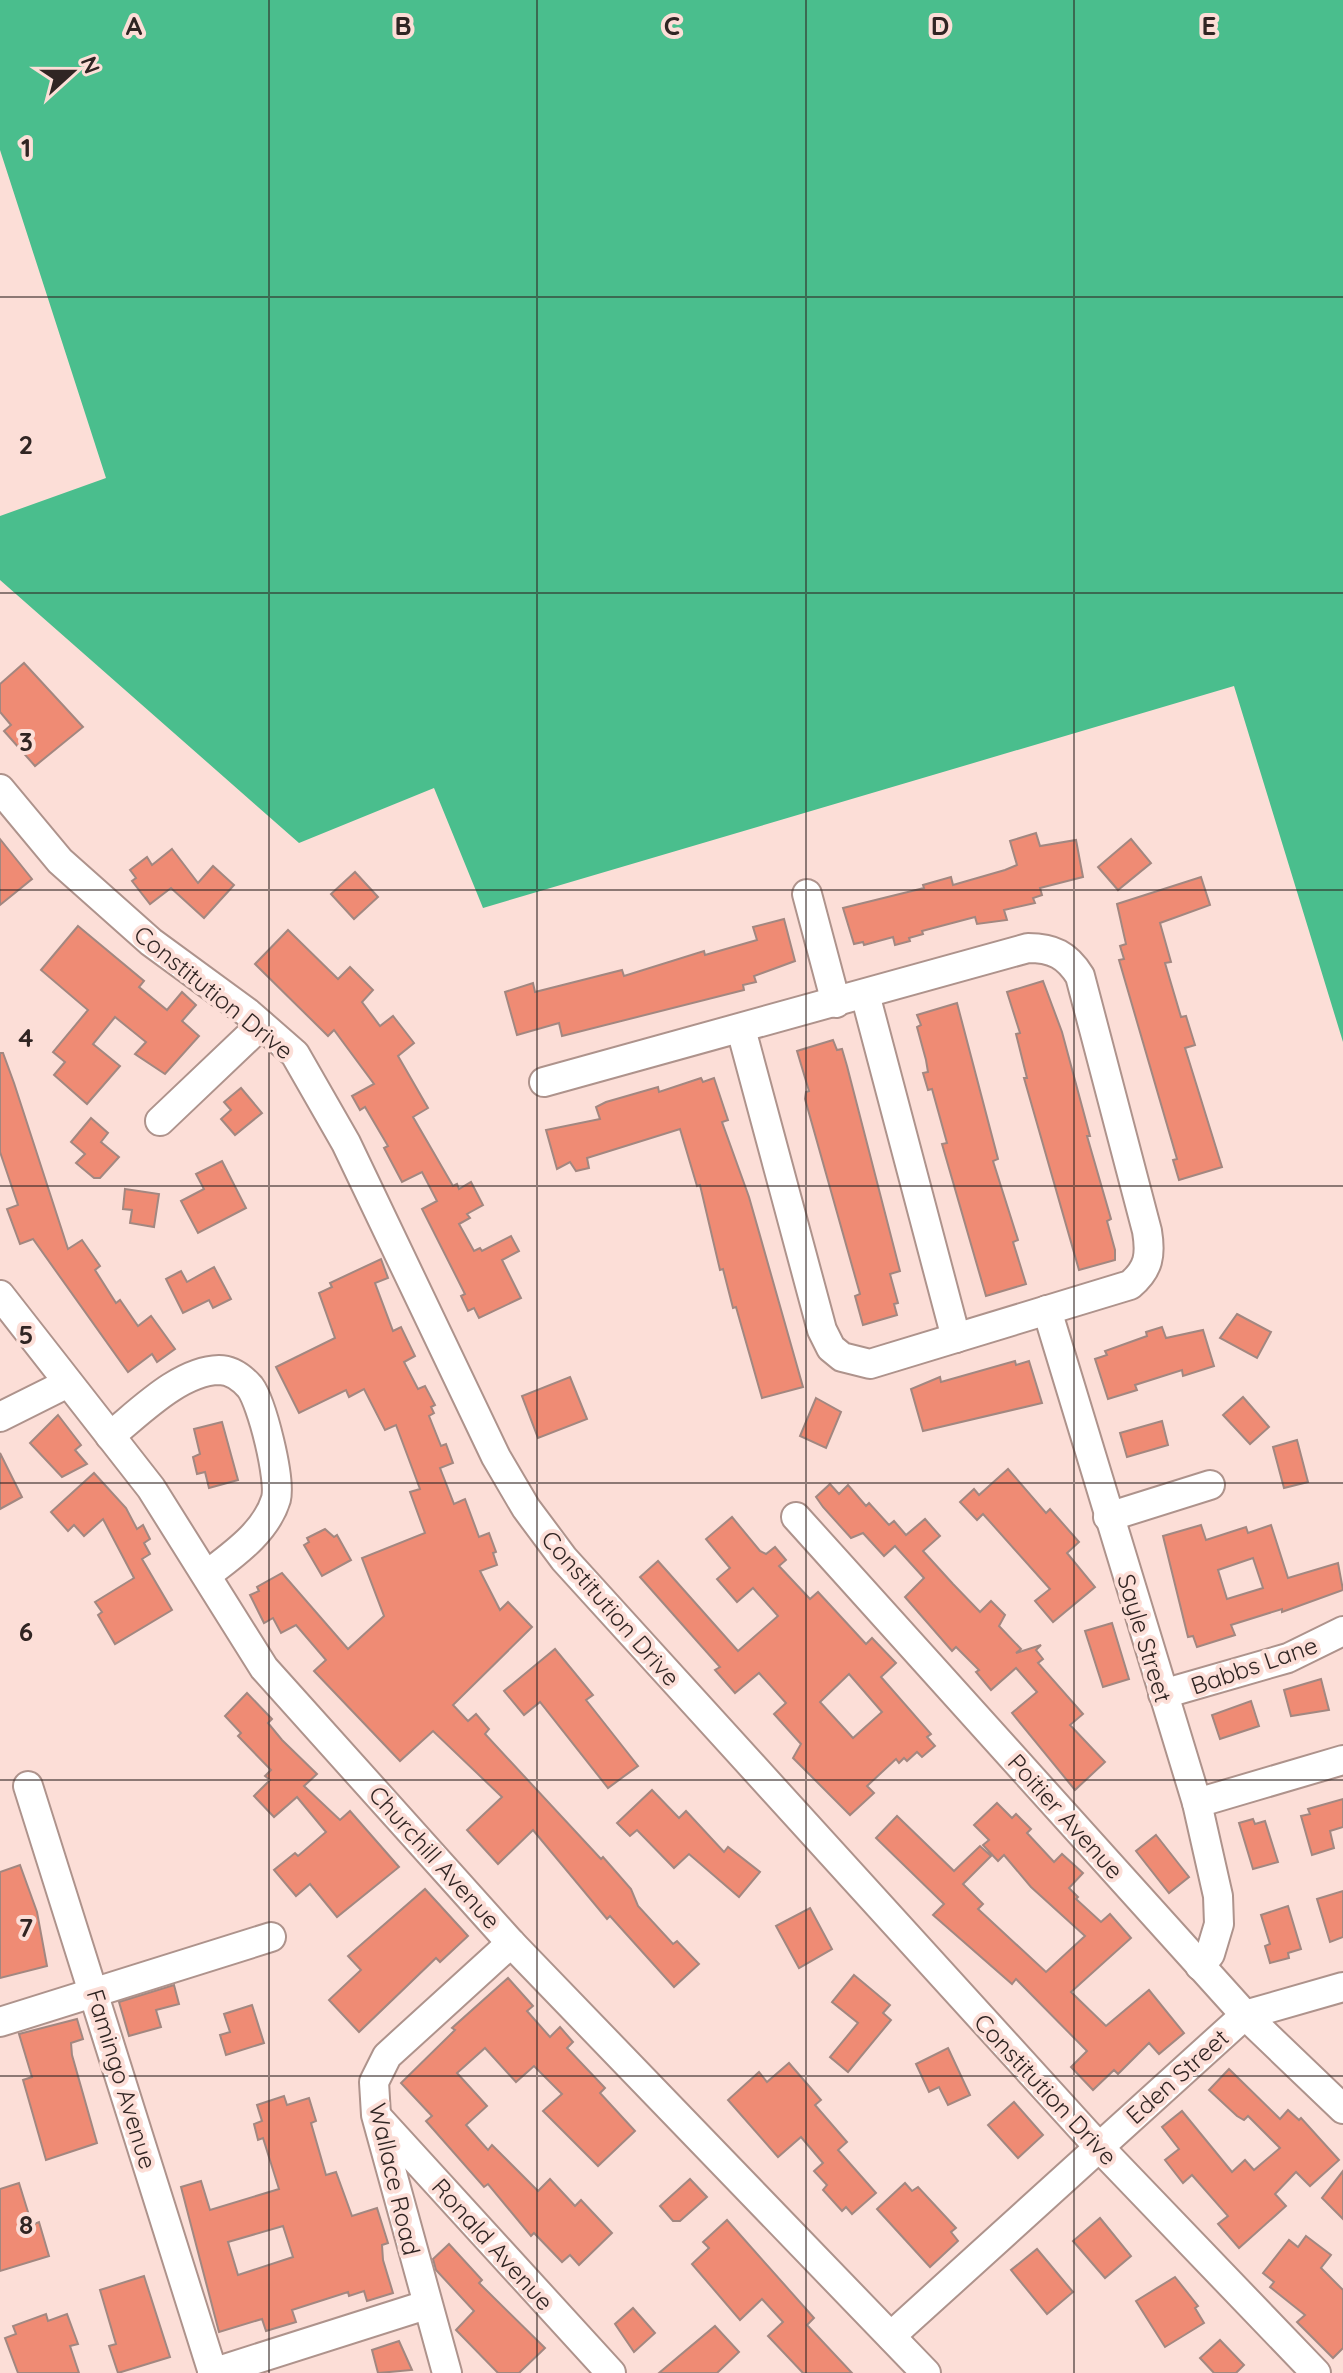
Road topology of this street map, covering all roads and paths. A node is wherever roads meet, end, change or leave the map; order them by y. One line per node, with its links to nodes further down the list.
1 (0, 789): 5 (street, Constitution Drive)
2 (807, 894): 4 (street)
3 (865, 994): 4 (street); 10 (street); 11 (street)
4 (836, 1003): 6 (street)
5 (261, 1025): 8 (street); 33 (street, Constitution Drive)
6 (741, 1029): 7 (street); 11 (street)
7 (544, 1082)
8 (160, 1121)
9 (0, 1295): 12 (street, Churchill Avenue)
10 (1047, 1310): 11 (street); 17 (street, Sayle Street)
11 (956, 1338)
12 (68, 1383): 13 (street); 14 (street, Churchill Avenue)
13 (0, 1417)
14 (110, 1436): 18 (street, Churchill Avenue); 18 (street)
15 (1210, 1485): 17 (street)
16 (796, 1517): 26 (street, Poitier Avenue)
17 (1108, 1517): 20 (street, Sayle Street)
18 (208, 1574): 25 (street, Churchill Avenue)
19 (1343, 1631): 20 (street, Babbs Lane)
20 (1163, 1694): 23 (street, Sayle Street)
21 (1343, 1760): 23 (street)
22 (28, 1786): 28 (street, Famingo Avenue)
23 (1197, 1803): 26 (street, Sayle Street)
24 (271, 1937): 28 (street)
25 (511, 1943): 32 (street, Wallace Road); 35 (street, Churchill Avenue)
26 (1200, 1966): 29 (street, Poitier Avenue)
27 (1343, 1987): 29 (street, Eden Street)
28 (96, 1993): 30 (street); 36 (street, Famingo Avenue)
29 (1245, 2015): 31 (street, Poitier Avenue); 33 (street, Eden Street)
30 (0, 2022)
31 (1343, 2109)
32 (376, 2115): 34 (street, Wallace Road); 38 (street, Ronald Avenue)
33 (1098, 2146): 35 (street, Eden Street); 40 (street, Constitution Drive)
34 (426, 2305): 36 (street); 37 (street, Wallace Road)
35 (891, 2336): 39 (street, Churchill Avenue)
36 (213, 2373)
37 (447, 2373)
38 (611, 2373)
39 (926, 2373)
40 (1316, 2373)

